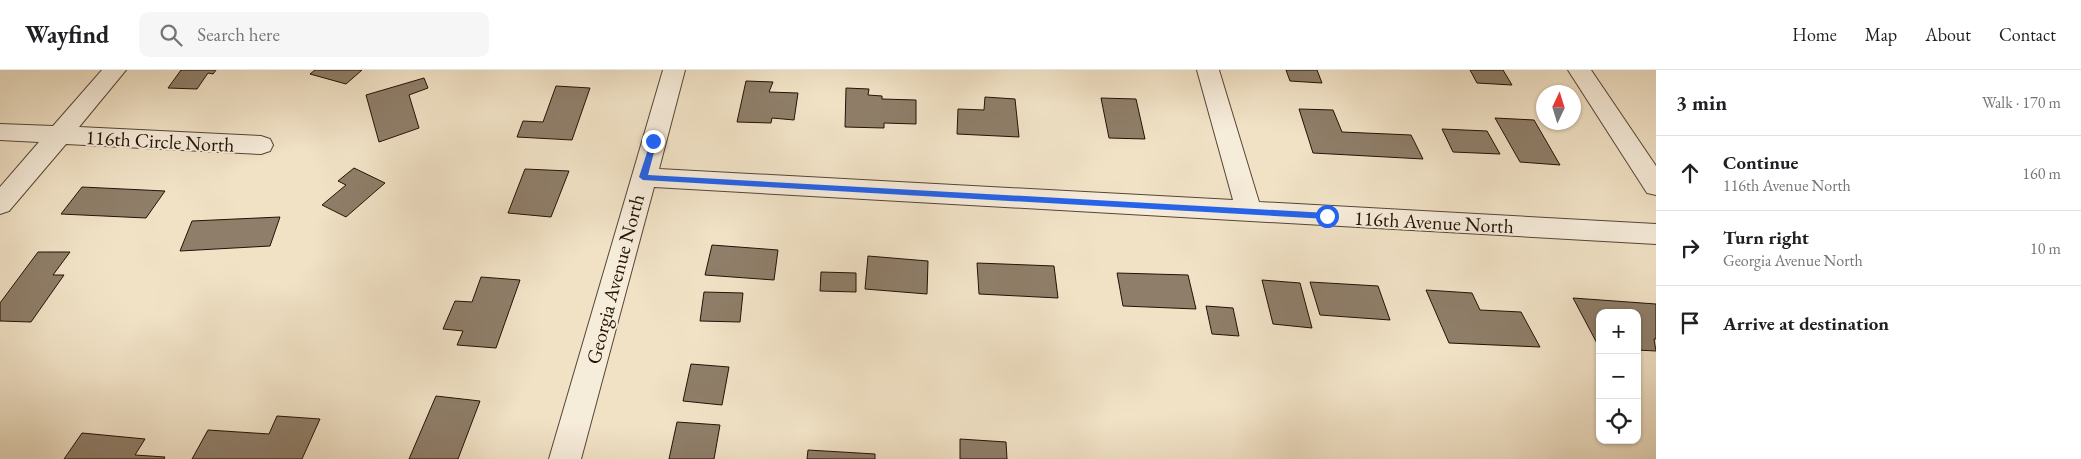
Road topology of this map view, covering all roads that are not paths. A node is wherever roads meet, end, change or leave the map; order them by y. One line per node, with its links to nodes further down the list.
1 (115, 70): 6 (street)
2 (674, 70): 8 (street, Georgia Avenue North)
3 (1208, 70): 11 (street)
4 (1579, 70): 9 (street)
5 (0, 132): 6 (street)
6 (59, 136): 7 (street, 116th Circle North); 10 (street)
7 (261, 145)
8 (643, 177): 11 (street, 116th Avenue North); 13 (street, Georgia Avenue North)
9 (1656, 186)
10 (0, 204)
11 (1250, 211): 12 (street, 116th Avenue North)
12 (1656, 234)
13 (565, 459)

